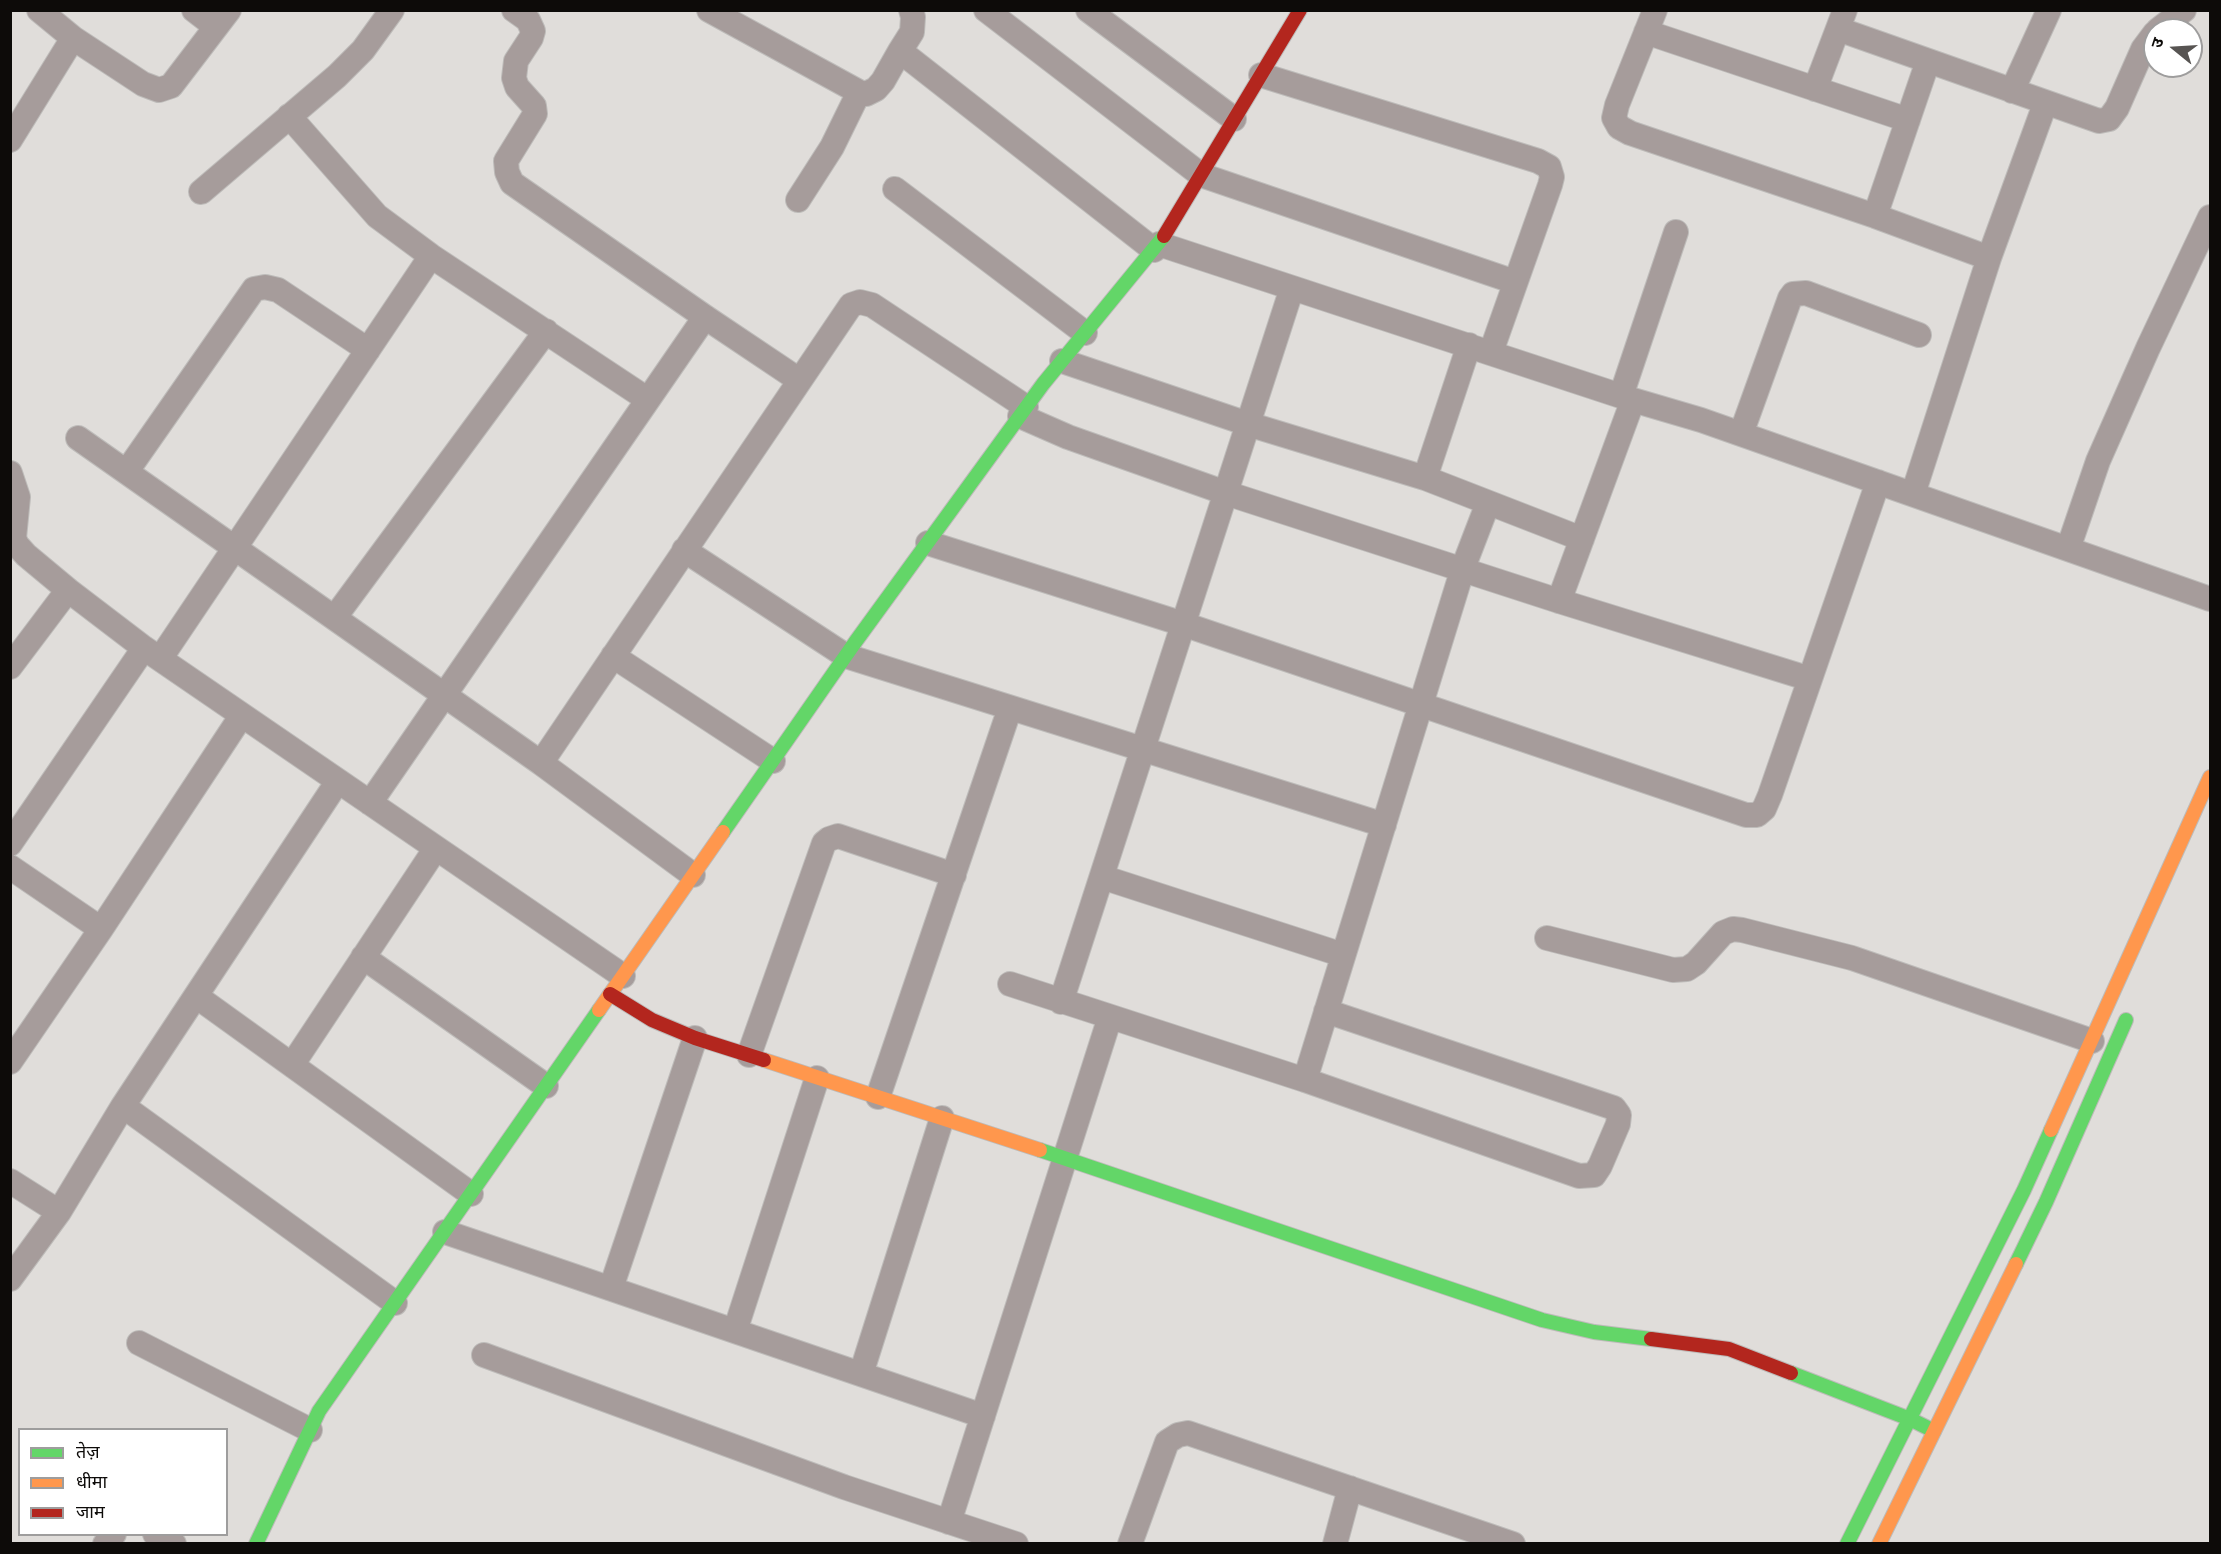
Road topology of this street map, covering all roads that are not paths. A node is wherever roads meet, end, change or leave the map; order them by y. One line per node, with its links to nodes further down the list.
1 (39, 10): 14 (street)
2 (194, 10): 11 (street)
3 (514, 10): 39 (street)
4 (710, 10): 21 (street)
5 (911, 10): 16 (street)
6 (986, 10): 27 (street)
7 (1088, 10): 24 (street)
8 (1300, 10): 18 (street)
9 (2049, 10): 20 (street)
10 (382, 14): 23 (street)
11 (222, 19): 14 (street)
12 (1841, 20): 17 (street); 19 (street)
13 (1650, 21): 19 (street); 31 (street)
14 (73, 38): 26 (street)
15 (2143, 49): 22 (street)
16 (900, 51): 21 (street); 34 (street)
17 (1928, 61): 20 (street); 25 (street)
18 (1261, 75): 24 (street); 37 (street)
19 (1815, 89): 25 (street)
20 (2012, 91): 22 (street)
21 (859, 92): 30 (street)
22 (2044, 104): 36 (street)
23 (289, 116): 29 (street); 35 (street)
24 (1234, 119): 27 (street)
25 (1908, 120): 31 (street)
26 (10, 140)
27 (1201, 175): 34 (street); 37 (street)
28 (895, 189): 41 (street)
29 (201, 192)
30 (798, 200)
31 (1875, 216): 36 (street)
32 (2211, 218): 63 (street)
33 (1676, 232): 47 (street)
34 (1157, 247): 38 (street); 41 (street)
35 (432, 256): 40 (street); 44 (street)
36 (1989, 258): 58 (street)
37 (1515, 282): 43 (street)
38 (1292, 288): 43 (street); 50 (street)
39 (705, 317): 46 (street); 48 (street)
40 (546, 331): 48 (street); 69 (street)
41 (1085, 333): 45 (street)
42 (1919, 334): 51 (street)
43 (1480, 348): 47 (street); 55 (street)
44 (368, 350): 53 (street); 62 (street)
45 (1062, 362): 49 (street); 50 (street)
46 (799, 380): 49 (street); 64 (street)
47 (1627, 398): 51 (street); 60 (street)
48 (647, 399): 76 (street)
49 (1023, 412): 57 (street); 61 (street)
50 (1248, 424): 55 (street); 57 (street)
51 (1741, 434): 56 (street)
52 (78, 438): 53 (street)
53 (126, 471): 62 (street)
54 (10, 473): 66 (street)
55 (1425, 478): 59 (street)
56 (1878, 482): 58 (street); 75 (street)
57 (1226, 493): 65 (street); 70 (street)
58 (1913, 494): 63 (street)
59 (1488, 503): 60 (street); 65 (street)
60 (1582, 539): 68 (street)
61 (928, 543): 70 (street); 73 (street)
62 (235, 548): 69 (street); 71 (street)
63 (2068, 549): 67 (street)
64 (684, 550): 72 (street); 73 (street)
65 (1463, 568): 68 (street); 77 (street)
66 (68, 590): 71 (street); 74 (street)
67 (2211, 599)
68 (1559, 601): 75 (street)
69 (335, 618): 76 (street)
70 (1183, 624): 77 (street); 80 (street)
71 (152, 653): 79 (street); 87 (street)
72 (613, 656): 81 (street); 82 (street)
73 (846, 656): 78 (street); 81 (street)
74 (10, 668)
75 (1810, 679): 77 (street)
76 (444, 695): 82 (street); 85 (street)
77 (1421, 706): 86 (street)
78 (1010, 708): 80 (street); 91 (street)
79 (242, 715): 84 (street); 93 (street)
80 (1142, 750): 86 (street); 92 (street)
81 (772, 761): 90 (street)
82 (542, 763): 90 (street)
83 (2211, 777): 105 (street)
84 (338, 781): 85 (street); 99 (street)
85 (370, 803): 88 (street)
86 (1384, 825): 95 (street)
87 (10, 844)
88 (436, 848): 96 (street); 98 (street)
89 (10, 867): 93 (street)
90 (693, 875): 98 (street)
91 (954, 875): 106 (street); 112 (street)
92 (1102, 877): 95 (street); 100 (street)
93 (101, 929): 107 (street)
94 (1547, 938): 105 (street)
95 (1343, 955): 102 (street)
96 (363, 957): 108 (street); 111 (street)
97 (1010, 984): 100 (street)
98 (616, 985): 104 (street); 111 (street)
99 (196, 996): 108 (street); 113 (street)
100 (1061, 1002): 103 (street)
101 (2133, 1005): 130 (street)
102 (1326, 1011): 110 (street); 110 (street)
103 (1110, 1017): 110 (street); 115 (street)
104 (695, 1038): 106 (street); 121 (street)
105 (2092, 1041): 128 (street)
106 (749, 1055): 109 (street)
107 (10, 1062)
108 (292, 1065): 117 (street)
109 (817, 1078): 112 (street); 123 (street)
110 (1305, 1080)
111 (546, 1086): 117 (street)
112 (878, 1097): 114 (street)
113 (123, 1106): 118 (street); 122 (street)
114 (942, 1118): 115 (street); 126 (street)
115 (1065, 1158): 127 (street); 128 (street)
116 (10, 1181): 118 (street)
117 (471, 1194): 119 (street)
118 (59, 1212): 120 (street)
119 (445, 1232): 121 (street); 122 (street)
120 (10, 1279)
121 (611, 1288): 123 (street)
122 (395, 1303): 129 (street)
123 (735, 1331): 126 (street)
124 (139, 1343): 129 (street)
125 (484, 1355): 132 (street)
126 (861, 1374): 127 (street)
127 (983, 1416): 132 (street)
128 (1910, 1419): 130 (street); 140 (street)
129 (310, 1430): 135 (street)
130 (1934, 1431): 141 (street)
131 (1350, 1488): 137 (street); 138 (street); 139 (street)
132 (949, 1522): 136 (street)
133 (159, 1536): 134 (street)
134 (174, 1544)
135 (256, 1544)
136 (1016, 1544)
137 (1130, 1544)
138 (1335, 1544)
139 (1513, 1544)
140 (1847, 1544)
141 (1879, 1544)

